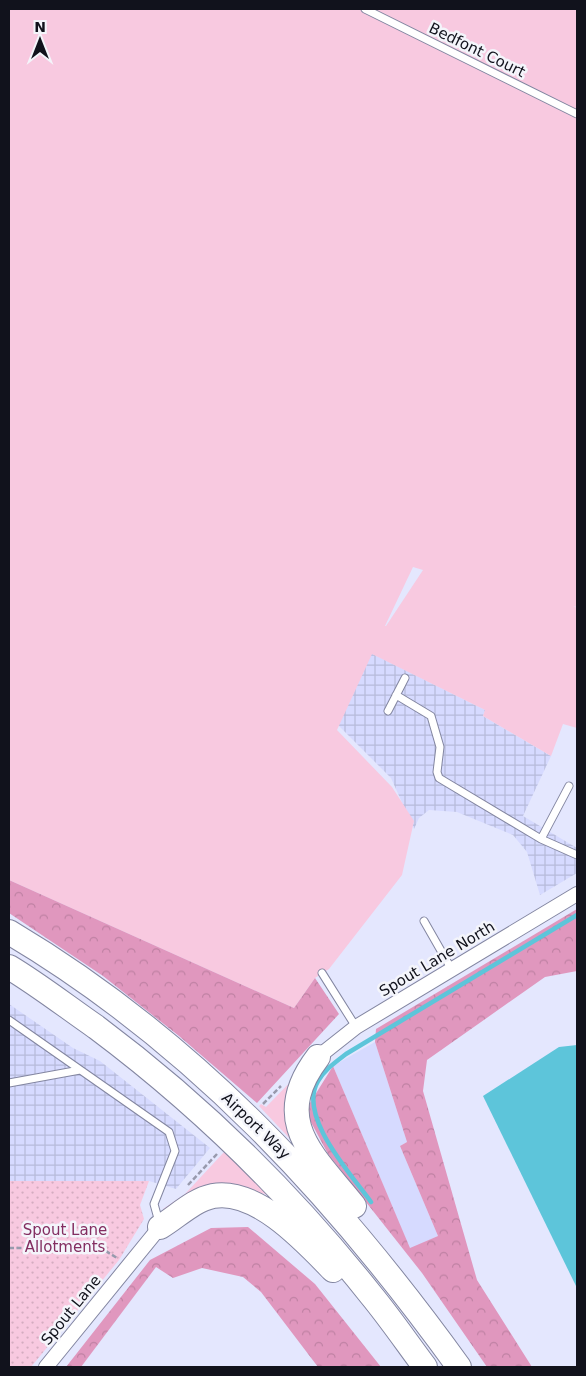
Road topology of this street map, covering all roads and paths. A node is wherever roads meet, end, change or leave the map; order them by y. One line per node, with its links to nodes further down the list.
1 (365, 9): 2 (lane, Bedfont Court)
2 (577, 114)
3 (405, 678): 4 (lane)
4 (396, 695): 5 (lane); 7 (lane)
5 (388, 711)
6 (569, 786): 7 (lane)
7 (541, 839): 8 (lane)
8 (577, 855)
9 (577, 894): 13 (street, Spout Lane North)
10 (424, 921): 13 (lane)
11 (9, 932): 26 (highway, Airport Way)
12 (9, 967): 25 (highway, Airport Way)
13 (452, 970): 16 (street, Spout Lane North)
14 (322, 973): 16 (lane)
15 (9, 1020): 18 (lane)
16 (356, 1027): 17 (street, Spout Lane North)
17 (318, 1057): 26 (highway)
18 (80, 1070): 19 (lane); 22 (lane)
19 (9, 1083)
20 (221, 1150): 21 (path)
21 (183, 1190)
22 (160, 1227): 24 (street, Spout Lane); 25 (highway)
23 (9, 1248): 24 (path)
24 (129, 1265): 27 (street, Spout Lane)
25 (372, 1295): 28 (highway, Airport Way)
26 (421, 1315): 29 (highway, Airport Way)
27 (46, 1367)
28 (426, 1367)
29 (458, 1367)

